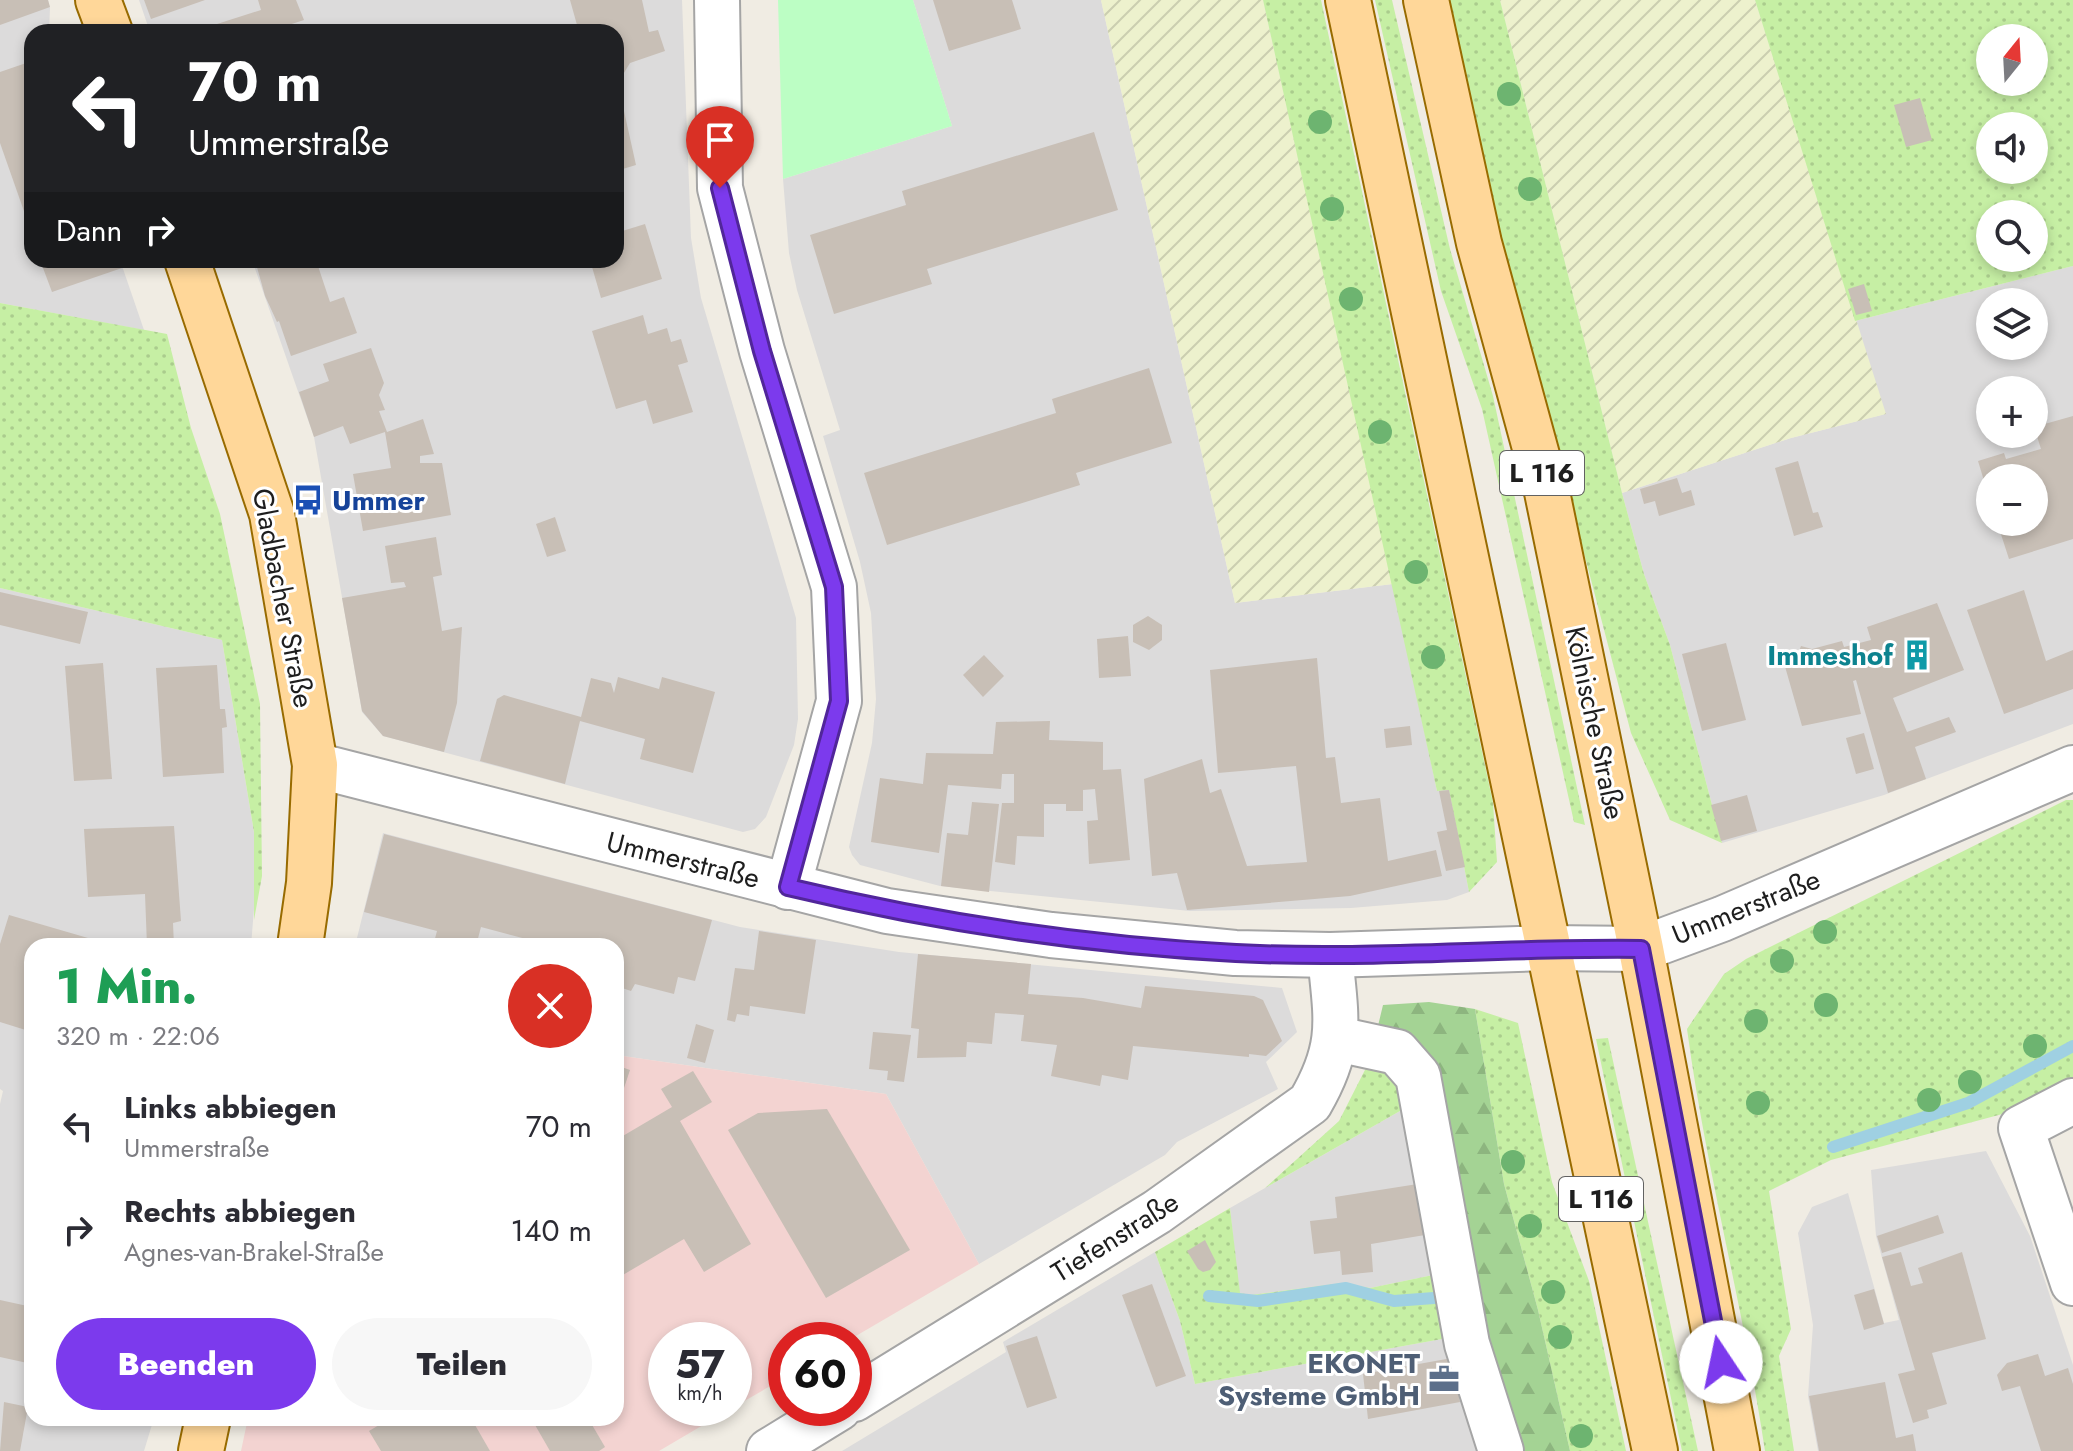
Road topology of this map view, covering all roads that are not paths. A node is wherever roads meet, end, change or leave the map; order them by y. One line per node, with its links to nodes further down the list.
1 (98, 0): 5 (main road)
2 (717, 0): 9 (street)
3 (1348, 0): 11 (main road, L 116)
4 (1426, 0): 12 (main road, Kölnische Straße / L 116)
5 (107, 24)
6 (190, 268): 7 (main road, Gladbacher Straße)
7 (315, 765): 9 (street, Ummerstraße); 10 (main road, Gladbacher Straße)
8 (2073, 768): 12 (street, Ummerstraße)
9 (788, 887): 13 (street, Ummerstraße)
10 (301, 938)
11 (1547, 948): 12 (street, Ummerstraße); 13 (street, Ummerstraße); 23 (main road, L 116)
12 (1641, 949): 24 (main road, Kölnische Straße / L 116)
13 (1330, 955): 14 (street, Tiefenstraße)
14 (1337, 1039): 17 (street, Tiefenstraße); 22 (street)
15 (2073, 1101): 16 (street)
16 (2073, 1283)
17 (872, 1388)
18 (206, 1426): 20 (main road)
19 (810, 1426): 21 (street)
20 (201, 1451)
21 (769, 1451)
22 (1501, 1451)
23 (1655, 1451)
24 (1737, 1451)

